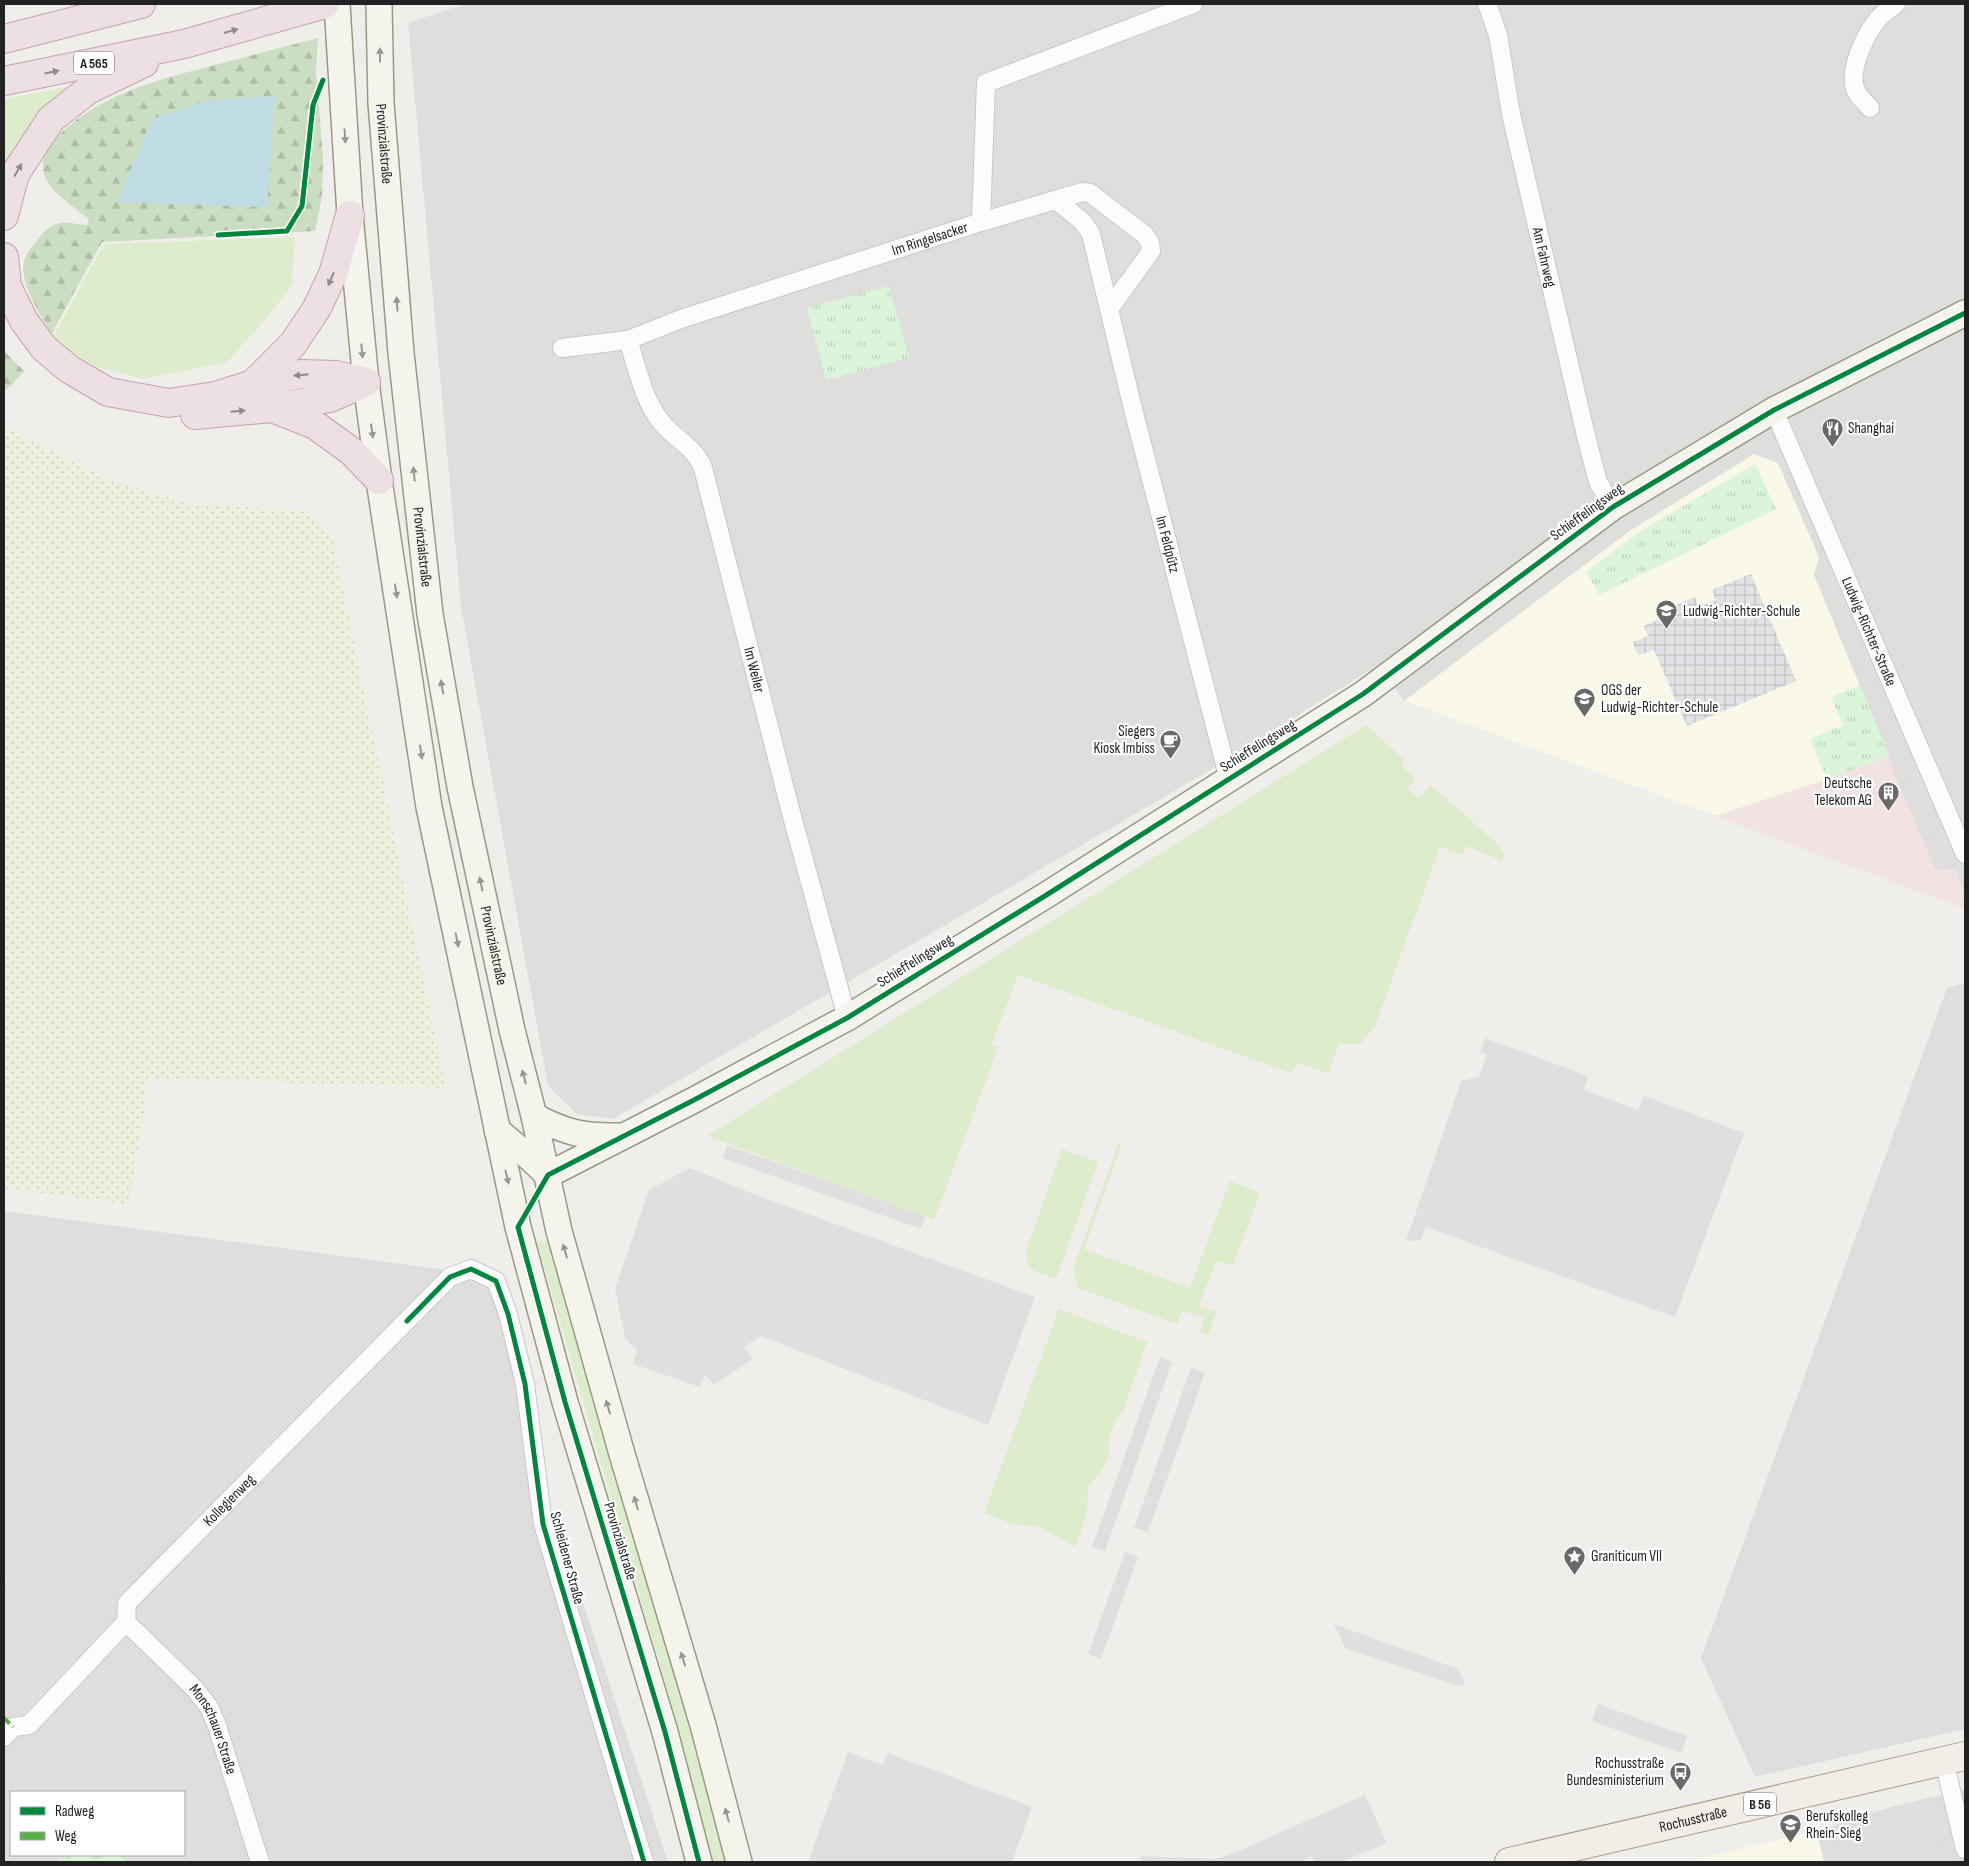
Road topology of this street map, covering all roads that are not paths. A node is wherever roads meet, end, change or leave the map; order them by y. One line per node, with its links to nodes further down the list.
1 (141, 4): 8 (highway)
2 (325, 4): 9 (highway, A 565, one-way to 2)
3 (337, 4): 13 (main road, Provinzialstraße, one-way to 13)
4 (379, 4): 22 (main road, Provinzialstraße, one-way to 4)
5 (1193, 4): 15 (street, Im Ringelsacker)
6 (1487, 4): 30 (street, Am Fahrweg)
7 (1896, 4): 11 (street)
8 (4, 39)
9 (184, 44): 10 (highway, A 565, one-way to 9); 14 (highway, one-way to 9)
10 (4, 81)
11 (1870, 108)
12 (1056, 200): 15 (street); 17 (street, Im Feldpütz); 17 (street)
13 (350, 215): 24 (main road, Provinzialstraße, one-way to 24); 25 (highway, one-way to 25)
14 (4, 216)
15 (981, 222): 20 (street, Im Ringelsacker)
16 (4, 257): 19 (highway)
17 (1110, 308): 31 (street, Im Feldpütz)
18 (1965, 313): 27 (main road, Schieffelingsweg)
19 (11, 322): 23 (highway)
20 (628, 340): 21 (street, Im Ringelsacker); 33 (street, Im Weiler)
21 (562, 348)
22 (401, 353): 24 (main road); 28 (main road, Provinzialstraße)
23 (65, 377): 25 (highway); 26 (highway, one-way to 26)
24 (366, 382): 25 (highway, one-way to 25); 26 (highway); 28 (main road); 29 (main road, Provinzialstraße, one-way to 29)
25 (253, 384)
26 (272, 408): 29 (highway)
27 (1774, 410): 30 (main road, Schieffelingsweg); 32 (street, Ludwig-Richter-Straße)
28 (408, 418): 34 (main road, Provinzialstraße, one-way to 28)
29 (379, 480): 35 (main road, Provinzialstraße, one-way to 35)
30 (1613, 507): 31 (main road, Schieffelingsweg)
31 (1229, 780): 33 (main road, Schieffelingsweg)
32 (1965, 854)
33 (847, 1018): 36 (main road, Schieffelingsweg)
34 (534, 1116): 36 (main road); 37 (main road, Provinzialstraße)
35 (497, 1130): 37 (main road); 38 (main road, Provinzialstraße, one-way to 38)
36 (628, 1135): 37 (main road, Schieffelingsweg)
37 (548, 1175): 38 (main road); 47 (main road, Provinzialstraße, one-way to 37)
38 (518, 1226): 46 (main road, Provinzialstraße)
39 (471, 1269): 40 (street, Kollegienweg); 45 (street, Schleidener Straße)
40 (126, 1622): 41 (street, Kollegienweg); 44 (street, Monschauer Straße)
41 (7, 1727)
42 (1954, 1758): 43 (street); 48 (main road, Rochusstraße / B 56)
43 (1965, 1849)
44 (260, 1862)
45 (644, 1862)
46 (698, 1862)
47 (739, 1862)
48 (1509, 1862)

